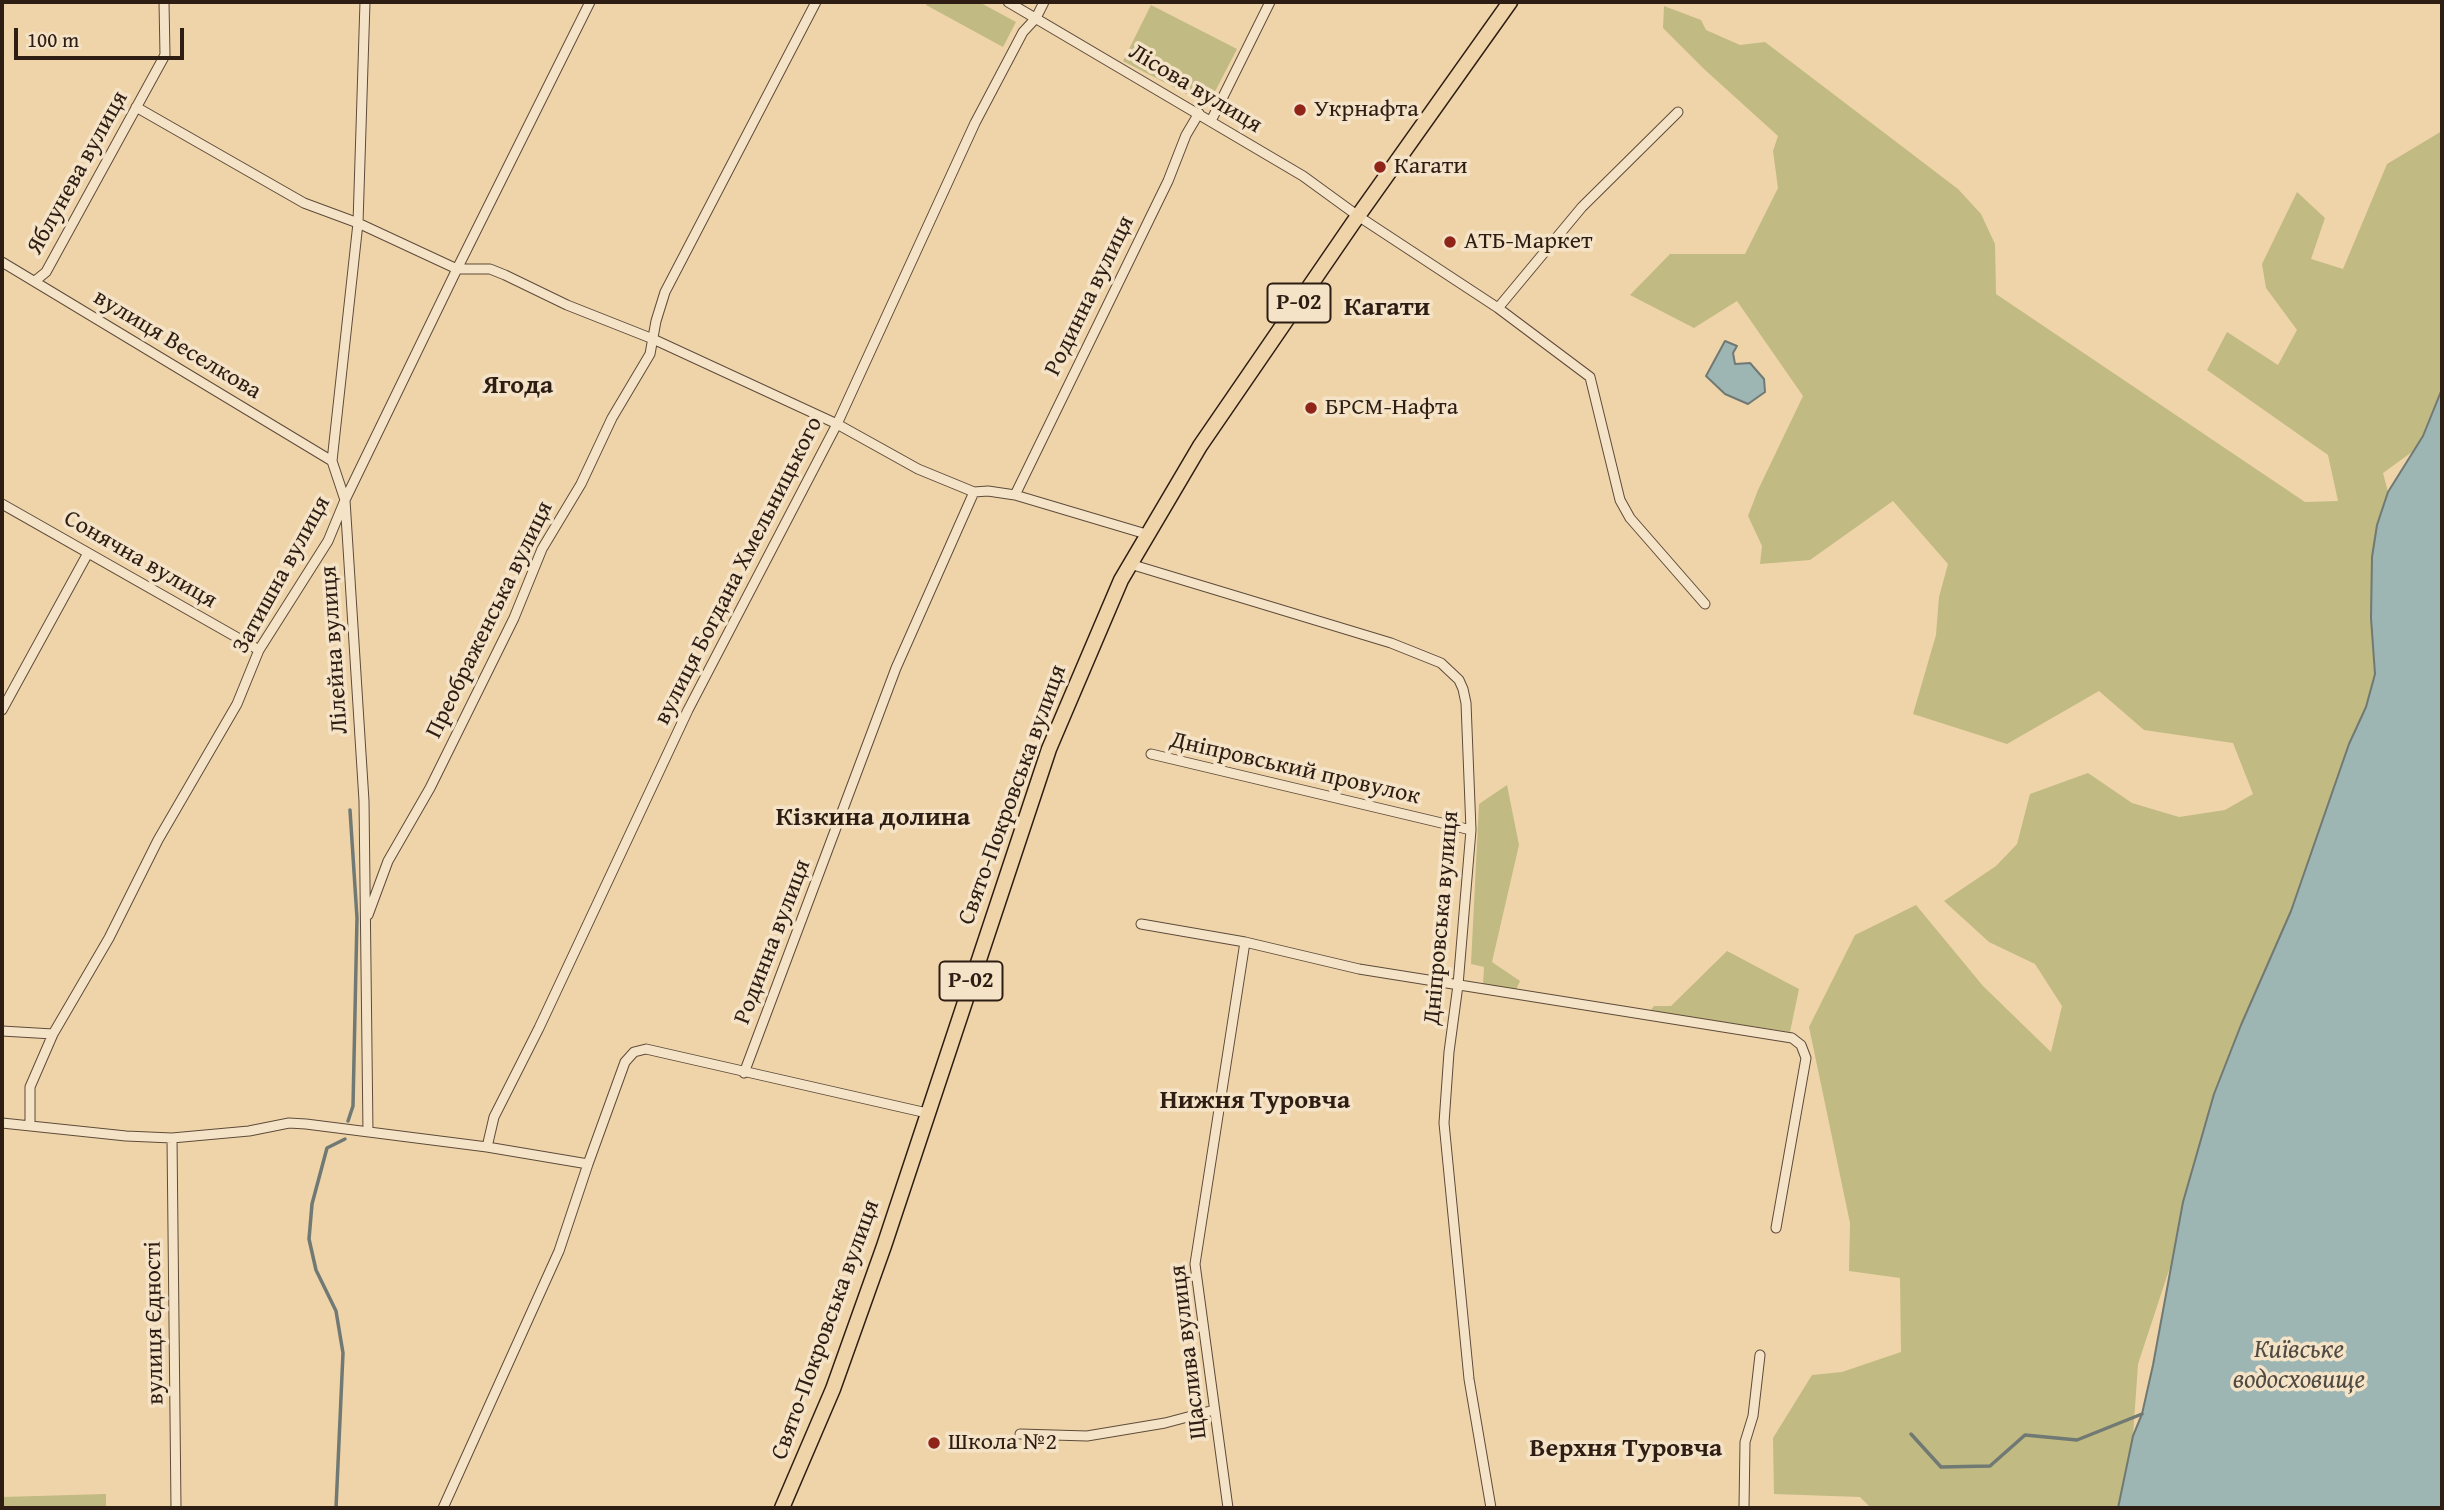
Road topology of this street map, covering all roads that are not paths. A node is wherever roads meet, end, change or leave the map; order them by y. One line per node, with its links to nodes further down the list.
1 (164, 2): 10 (street, Яблунева вулиця)
2 (365, 2): 15 (street, Лілейна вулиця)
3 (590, 2): 17 (street, Затишна вулиця)
4 (816, 2): 20 (street, Преображенська вулиця)
5 (1008, 2): 9 (street, Лісова вулиця)
6 (1044, 2): 9 (street, вулиця Богдана Хмельницького)
7 (1270, 2): 13 (street)
8 (1510, 2): 14 (main road, Р-02)
9 (1036, 18): 12 (street, Лісова вулиця); 21 (street, вулиця Богдана Хмельницького)
10 (136, 107): 15 (street); 18 (street, Яблунева вулиця)
11 (1678, 112): 19 (street)
12 (1199, 113): 13 (street, Лісова вулиця); 24 (street, Родинна вулиця)
13 (1211, 121): 14 (street, Лісова вулиця)
14 (1355, 219): 19 (street, Лісова вулиця); 27 (main road, Свято-Покровська вулиця / Р-02)
15 (358, 223): 17 (street); 22 (street, Лілейна вулиця)
16 (2, 262): 18 (street, вулиця Веселкова)
17 (457, 269): 20 (street); 25 (street, Затишна вулиця)
18 (35, 281): 22 (street, вулиця Веселкова)
19 (1498, 308): 30 (street, Лісова вулиця)
20 (653, 339): 21 (street); 35 (street, Преображенська вулиця)
21 (837, 424): 23 (street); 47 (street, вулиця Богдана Хмельницького)
22 (332, 461): 25 (street, Лілейна вулиця)
23 (974, 492): 24 (street); 41 (street, Родинна вулиця)
24 (1014, 495): 27 (street)
25 (345, 500): 31 (street, Затишна вулиця); 35 (street, Лілейна вулиця)
26 (2, 503): 28 (street, Сонячна вулиця)
27 (1146, 534): 29 (main road, Свято-Покровська вулиця / Р-02)
28 (88, 553): 31 (street, Сонячна вулиця); 32 (street)
29 (1130, 564): 34 (street, Дніпровська вулиця); 42 (main road, Свято-Покровська вулиця / Р-02)
30 (1705, 604)
31 (259, 650): 40 (street, Затишна вулиця)
32 (2, 710)
33 (1151, 754): 34 (street, Дніпровський провулок)
34 (1471, 830): 38 (street, Дніпровська вулиця)
35 (367, 918): 45 (street, Лілейна вулиця)
36 (1141, 924): 37 (street)
37 (1245, 942): 38 (street); 51 (street, Щаслива вулиця)
38 (1458, 985): 49 (street); 57 (street, Дніпровська вулиця)
39 (2, 1031): 40 (street)
40 (53, 1034): 44 (street, Затишна вулиця)
41 (744, 1073): 42 (street); 48 (street)
42 (927, 1113): 55 (main road, Свято-Покровська вулиця / Р-02)
43 (2, 1122): 44 (street)
44 (30, 1126): 46 (street)
45 (368, 1132): 46 (street); 47 (street)
46 (172, 1138): 53 (street, вулиця Єдності)
47 (487, 1147): 48 (street)
48 (587, 1164): 54 (street)
49 (1776, 1228)
50 (1760, 1355): 58 (street)
51 (1214, 1410): 52 (street); 56 (street, Щаслива вулиця)
52 (1020, 1434)
53 (176, 1508)
54 (443, 1508)
55 (782, 1508)
56 (1228, 1508)
57 (1491, 1508)
58 (1744, 1508)

